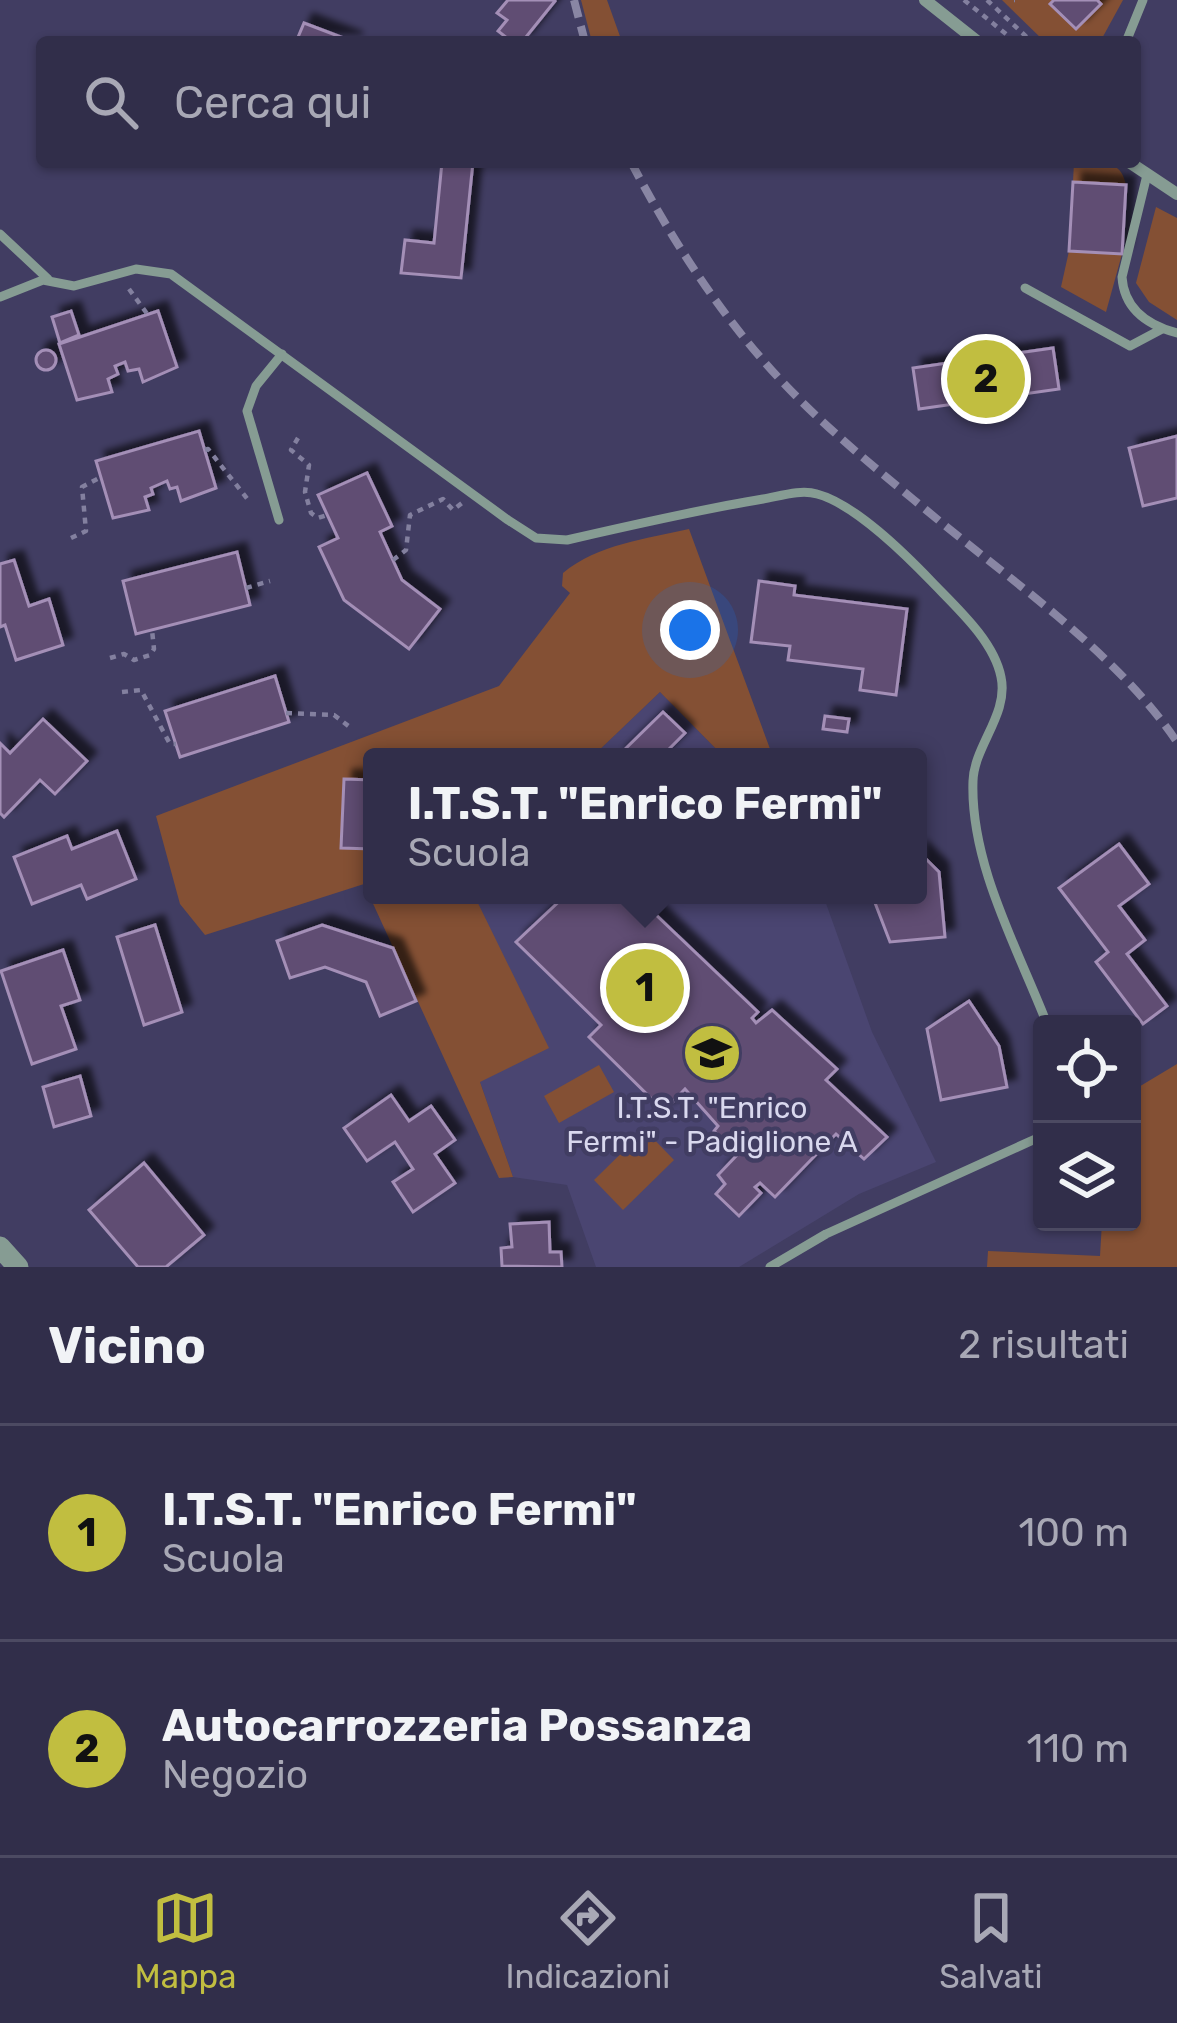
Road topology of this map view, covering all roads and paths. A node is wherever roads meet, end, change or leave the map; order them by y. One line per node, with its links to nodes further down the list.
1 (925, 0): 5 (street)
2 (964, 0): 6 (path)
3 (987, 0): 7 (path)
4 (1143, 0): 8 (lane)
5 (970, 36)
6 (1009, 36)
7 (1026, 36)
8 (1128, 36)
9 (1138, 168): 10 (street)
10 (1148, 175): 11 (street); 18 (lane)
11 (1177, 194)
12 (0, 233): 14 (lane)
13 (119, 275): 14 (lane); 17 (path); 20 (lane)
14 (48, 279): 16 (lane)
15 (1025, 288): 18 (lane)
16 (0, 297)
17 (148, 315)
18 (1162, 329): 19 (lane)
19 (1177, 333)
20 (282, 354): 24 (lane); 27 (lane)
21 (298, 438): 26 (path)
22 (205, 450): 25 (path)
23 (101, 476): 28 (path)
24 (472, 494): 29 (path); 38 (lane)
25 (249, 501)
26 (327, 515)
27 (279, 520)
28 (71, 538)
29 (393, 560)
30 (270, 581): 31 (path)
31 (246, 588)
32 (152, 630): 33 (path)
33 (110, 658)
34 (122, 692): 37 (path)
35 (286, 713): 36 (path)
36 (351, 728)
37 (176, 744)
38 (1043, 1015)
39 (1033, 1140): 42 (lane)
40 (0, 1247): 41 (street)
41 (19, 1267)
42 (770, 1267)

